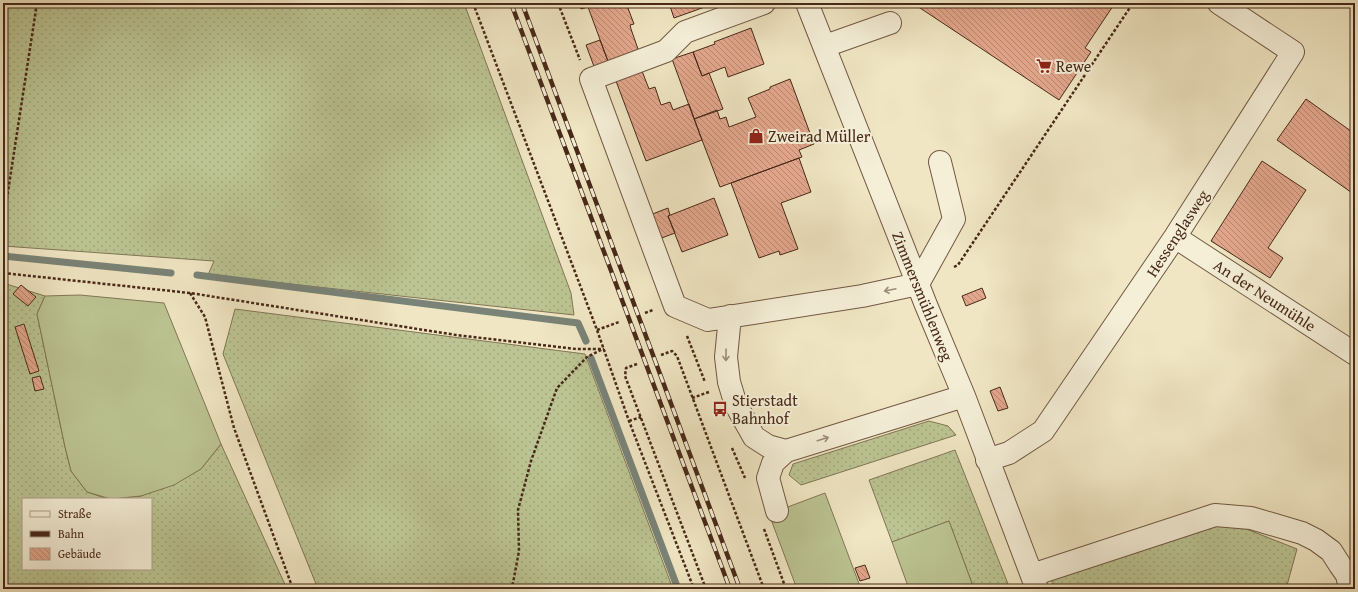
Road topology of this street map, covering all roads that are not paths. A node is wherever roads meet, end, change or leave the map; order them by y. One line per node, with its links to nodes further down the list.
1 (764, 3): 9 (street)
2 (807, 3): 5 (street, Zimmersmühlenweg)
3 (1219, 3): 7 (street, Hessenglasweg)
4 (890, 23): 5 (street)
5 (825, 46): 8 (street, Zimmersmühlenweg)
6 (940, 162): 8 (street)
7 (1175, 237): 10 (street, An der Neumühle); 13 (street, Hessenglasweg)
8 (918, 284): 9 (street, one-way to 9); 11 (street, Zimmersmühlenweg)
9 (730, 316): 12 (street, one-way to 12)
10 (1355, 354)
11 (964, 396): 12 (street, one-way to 11); 13 (street, Zimmersmühlenweg)
12 (786, 451): 14 (street)
13 (987, 460): 15 (street, Zimmersmühlenweg)
14 (769, 517)
15 (1034, 582): 16 (street)
16 (1350, 589)

